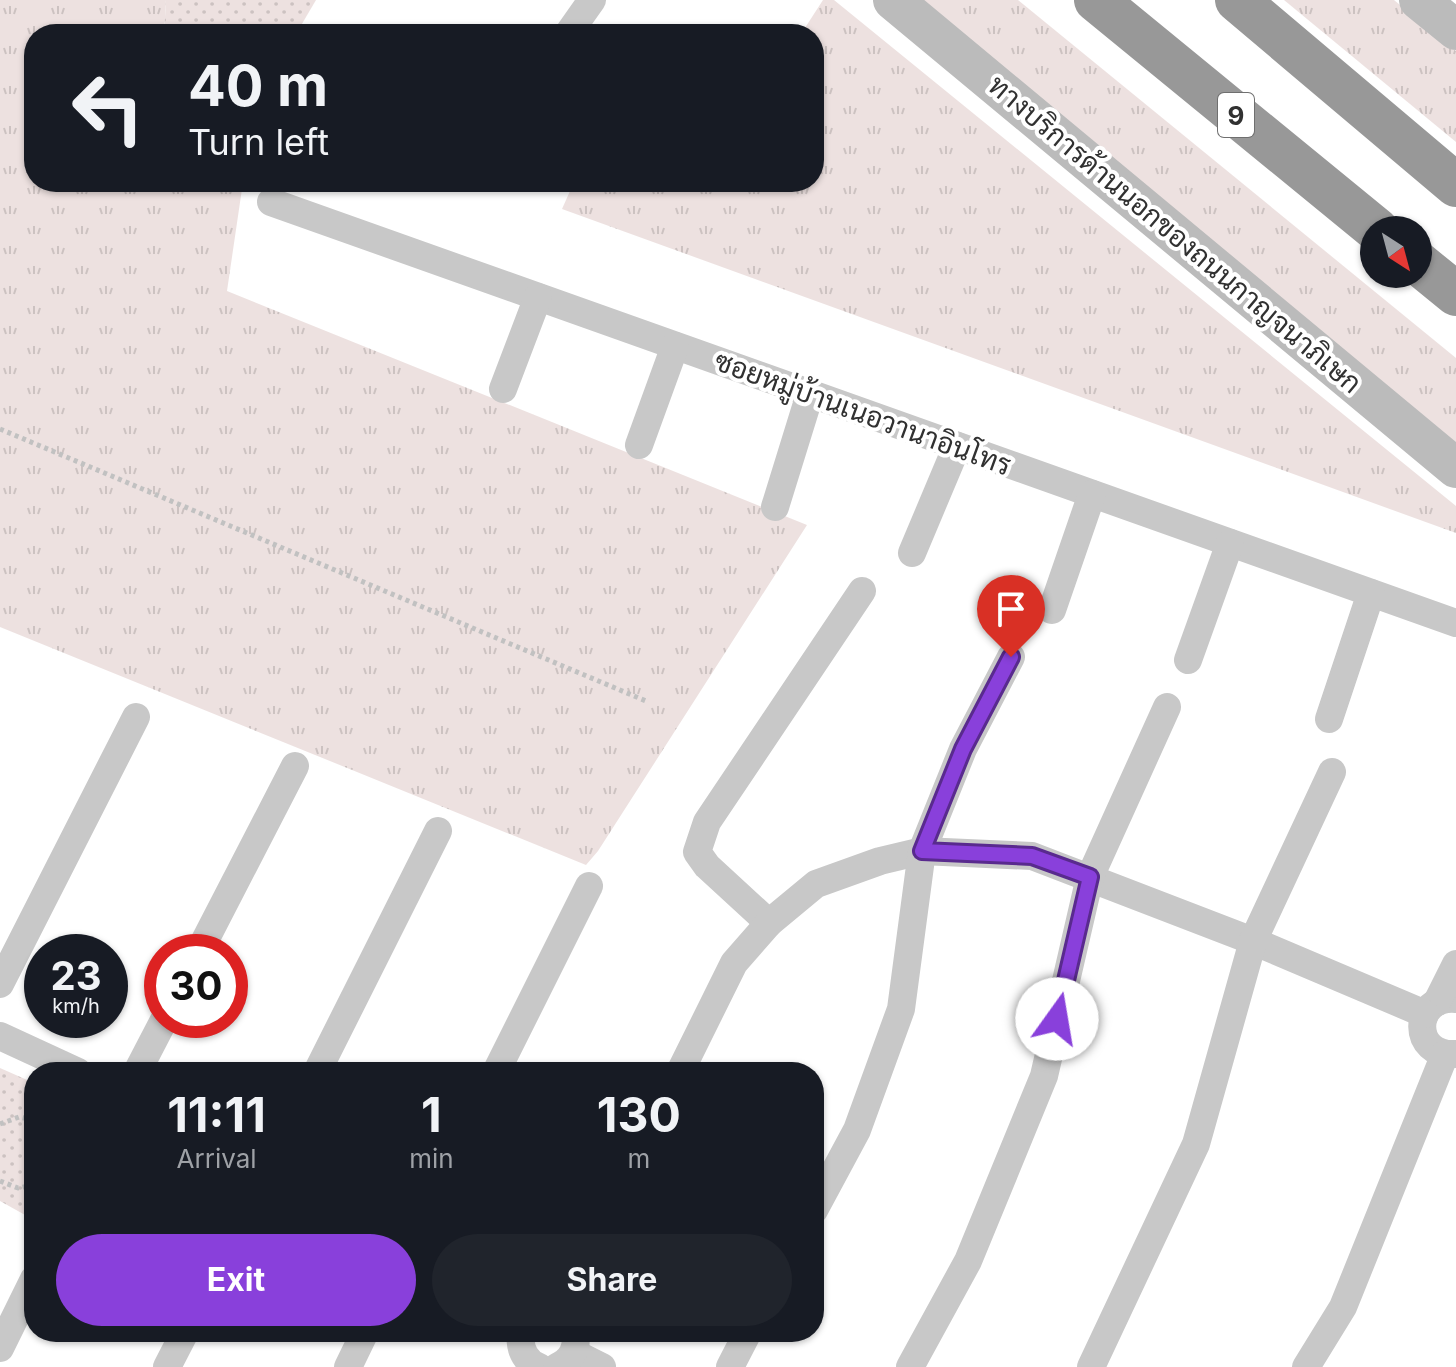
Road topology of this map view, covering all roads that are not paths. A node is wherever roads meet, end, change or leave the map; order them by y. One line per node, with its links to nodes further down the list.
1 (592, 0): 6 (street)
2 (893, 0): 19 (main road, ทางบริการด้านนอกของถนนกาญจนาภิเษก)
3 (1096, 0): 10 (highway, 9)
4 (1237, 0): 8 (highway)
5 (1419, 0): 7 (main road)
6 (575, 24)
7 (1456, 30)
8 (1456, 185)
9 (271, 202): 13 (street, ซอยหมู่บ้านเนอวานาอินโทร)
10 (1360, 216)
11 (1432, 274): 12 (highway)
12 (1456, 294)
13 (538, 297): 14 (street, ซอยหมู่บ้านเนอวานาอินโทร); 15 (street)
14 (675, 346): 16 (street, ซอยหมู่บ้านเนอวานาอินโทร); 17 (street)
15 (503, 389)
16 (810, 394): 18 (street, ซอยหมู่บ้านเนอวานาอินโทร); 21 (street)
17 (639, 445)
18 (957, 446): 20 (street, ซอยหมู่บ้านเนอวานาอินโทร); 23 (street)
19 (1456, 468)
20 (1092, 494): 22 (street, ซอยหมู่บ้านเนอวานาอินโทร); 26 (street)
21 (775, 507)
22 (1230, 543): 25 (street, ซอยหมู่บ้านเนอวานาอินโทร); 29 (street)
23 (912, 553)
24 (862, 591): 39 (street)
25 (1371, 593): 27 (street, ซอยหมู่บ้านเนอวานาอินโทร); 32 (street)
26 (1052, 610)
27 (1456, 623)
28 (1011, 657): 36 (street)
29 (1188, 660)
30 (1167, 707): 37 (street)
31 (136, 717): 43 (street)
32 (1329, 719)
33 (295, 766): 40 (street)
34 (1332, 772): 41 (street)
35 (438, 831): 50 (street)
36 (922, 851): 37 (street); 39 (street); 53 (street)
37 (1090, 877): 41 (street); 65 (street)
38 (589, 886): 51 (street)
39 (769, 923): 52 (street)
40 (208, 934)
41 (1253, 941): 44 (street); 66 (street)
42 (1456, 964): 44 (street)
43 (0, 984)
44 (1439, 1005): 47 (street)
45 (0, 1036): 48 (street)
46 (155, 1038): 49 (street)
47 (1450, 1054): 67 (street)
48 (56, 1062)
49 (142, 1062)
50 (322, 1062)
51 (501, 1062)
52 (685, 1062)
53 (824, 1191)
54 (24, 1299): 59 (street)
55 (180, 1342): 61 (street)
56 (360, 1342): 62 (street)
57 (522, 1342): 60 (street)
58 (743, 1342): 64 (street)
59 (0, 1348)
60 (552, 1359): 63 (street)
61 (167, 1367)
62 (348, 1367)
63 (602, 1367)
64 (730, 1367)
65 (910, 1367)
66 (1091, 1367)
67 (1306, 1367)

